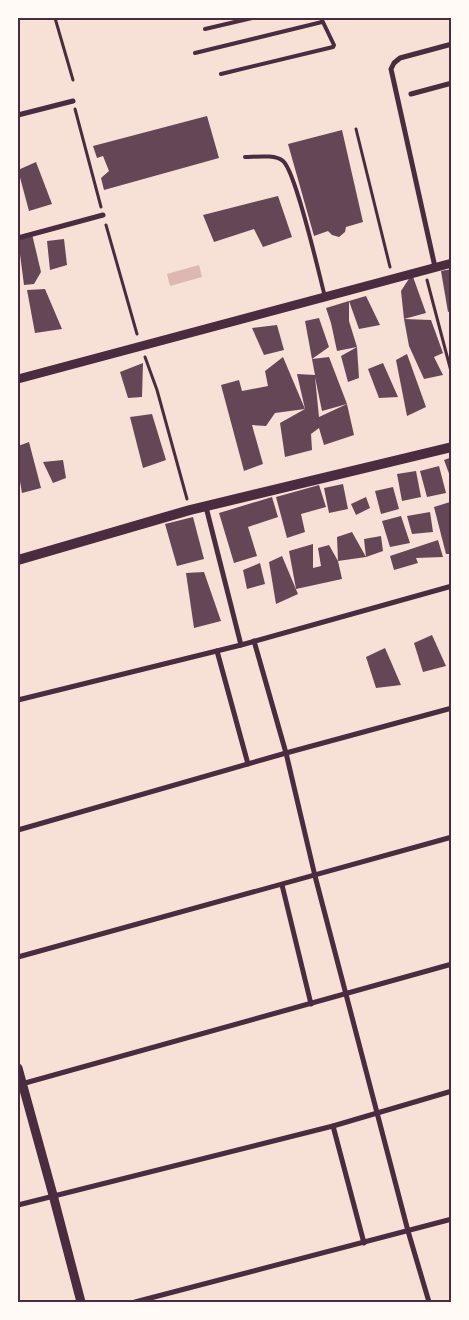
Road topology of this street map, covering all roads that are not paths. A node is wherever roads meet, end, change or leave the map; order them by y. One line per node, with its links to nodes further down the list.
1 (252, 18): 3 (lane)
2 (322, 20): 5 (lane); 6 (lane)
3 (205, 29)
4 (452, 44): 15 (street)
5 (195, 53)
6 (221, 74)
7 (452, 83): 8 (street)
8 (411, 94)
9 (73, 101): 10 (street)
10 (18, 116)
11 (245, 157): 16 (lane)
12 (103, 215): 13 (street)
13 (18, 238)
14 (452, 263): 15 (street)
15 (436, 267): 16 (street)
16 (324, 297): 17 (street)
17 (18, 379)
18 (452, 447): 19 (main road)
19 (206, 507): 20 (main road); 23 (street)
20 (18, 560)
21 (452, 586): 22 (street)
22 (254, 641): 23 (street); 27 (street)
23 (241, 645): 24 (street)
24 (217, 650): 25 (street); 28 (street)
25 (18, 700)
26 (452, 708): 27 (street)
27 (286, 753): 28 (street); 31 (street)
28 (248, 764): 29 (street)
29 (18, 830)
30 (452, 837): 31 (street)
31 (315, 876): 32 (street); 35 (street)
32 (282, 885): 33 (street); 36 (street)
33 (18, 957)
34 (452, 964): 35 (street)
35 (346, 994): 36 (street); 40 (street)
36 (311, 1004): 38 (street)
37 (18, 1068): 38 (street)
38 (20, 1084): 42 (street)
39 (452, 1091): 40 (street)
40 (377, 1112): 41 (street); 45 (street)
41 (333, 1126): 42 (street); 46 (street)
42 (53, 1195): 43 (street); 47 (street)
43 (18, 1205)
44 (452, 1219): 45 (street)
45 (408, 1231): 46 (street); 49 (street)
46 (364, 1242): 48 (street)
47 (81, 1302)
48 (135, 1302)
49 (429, 1302)

